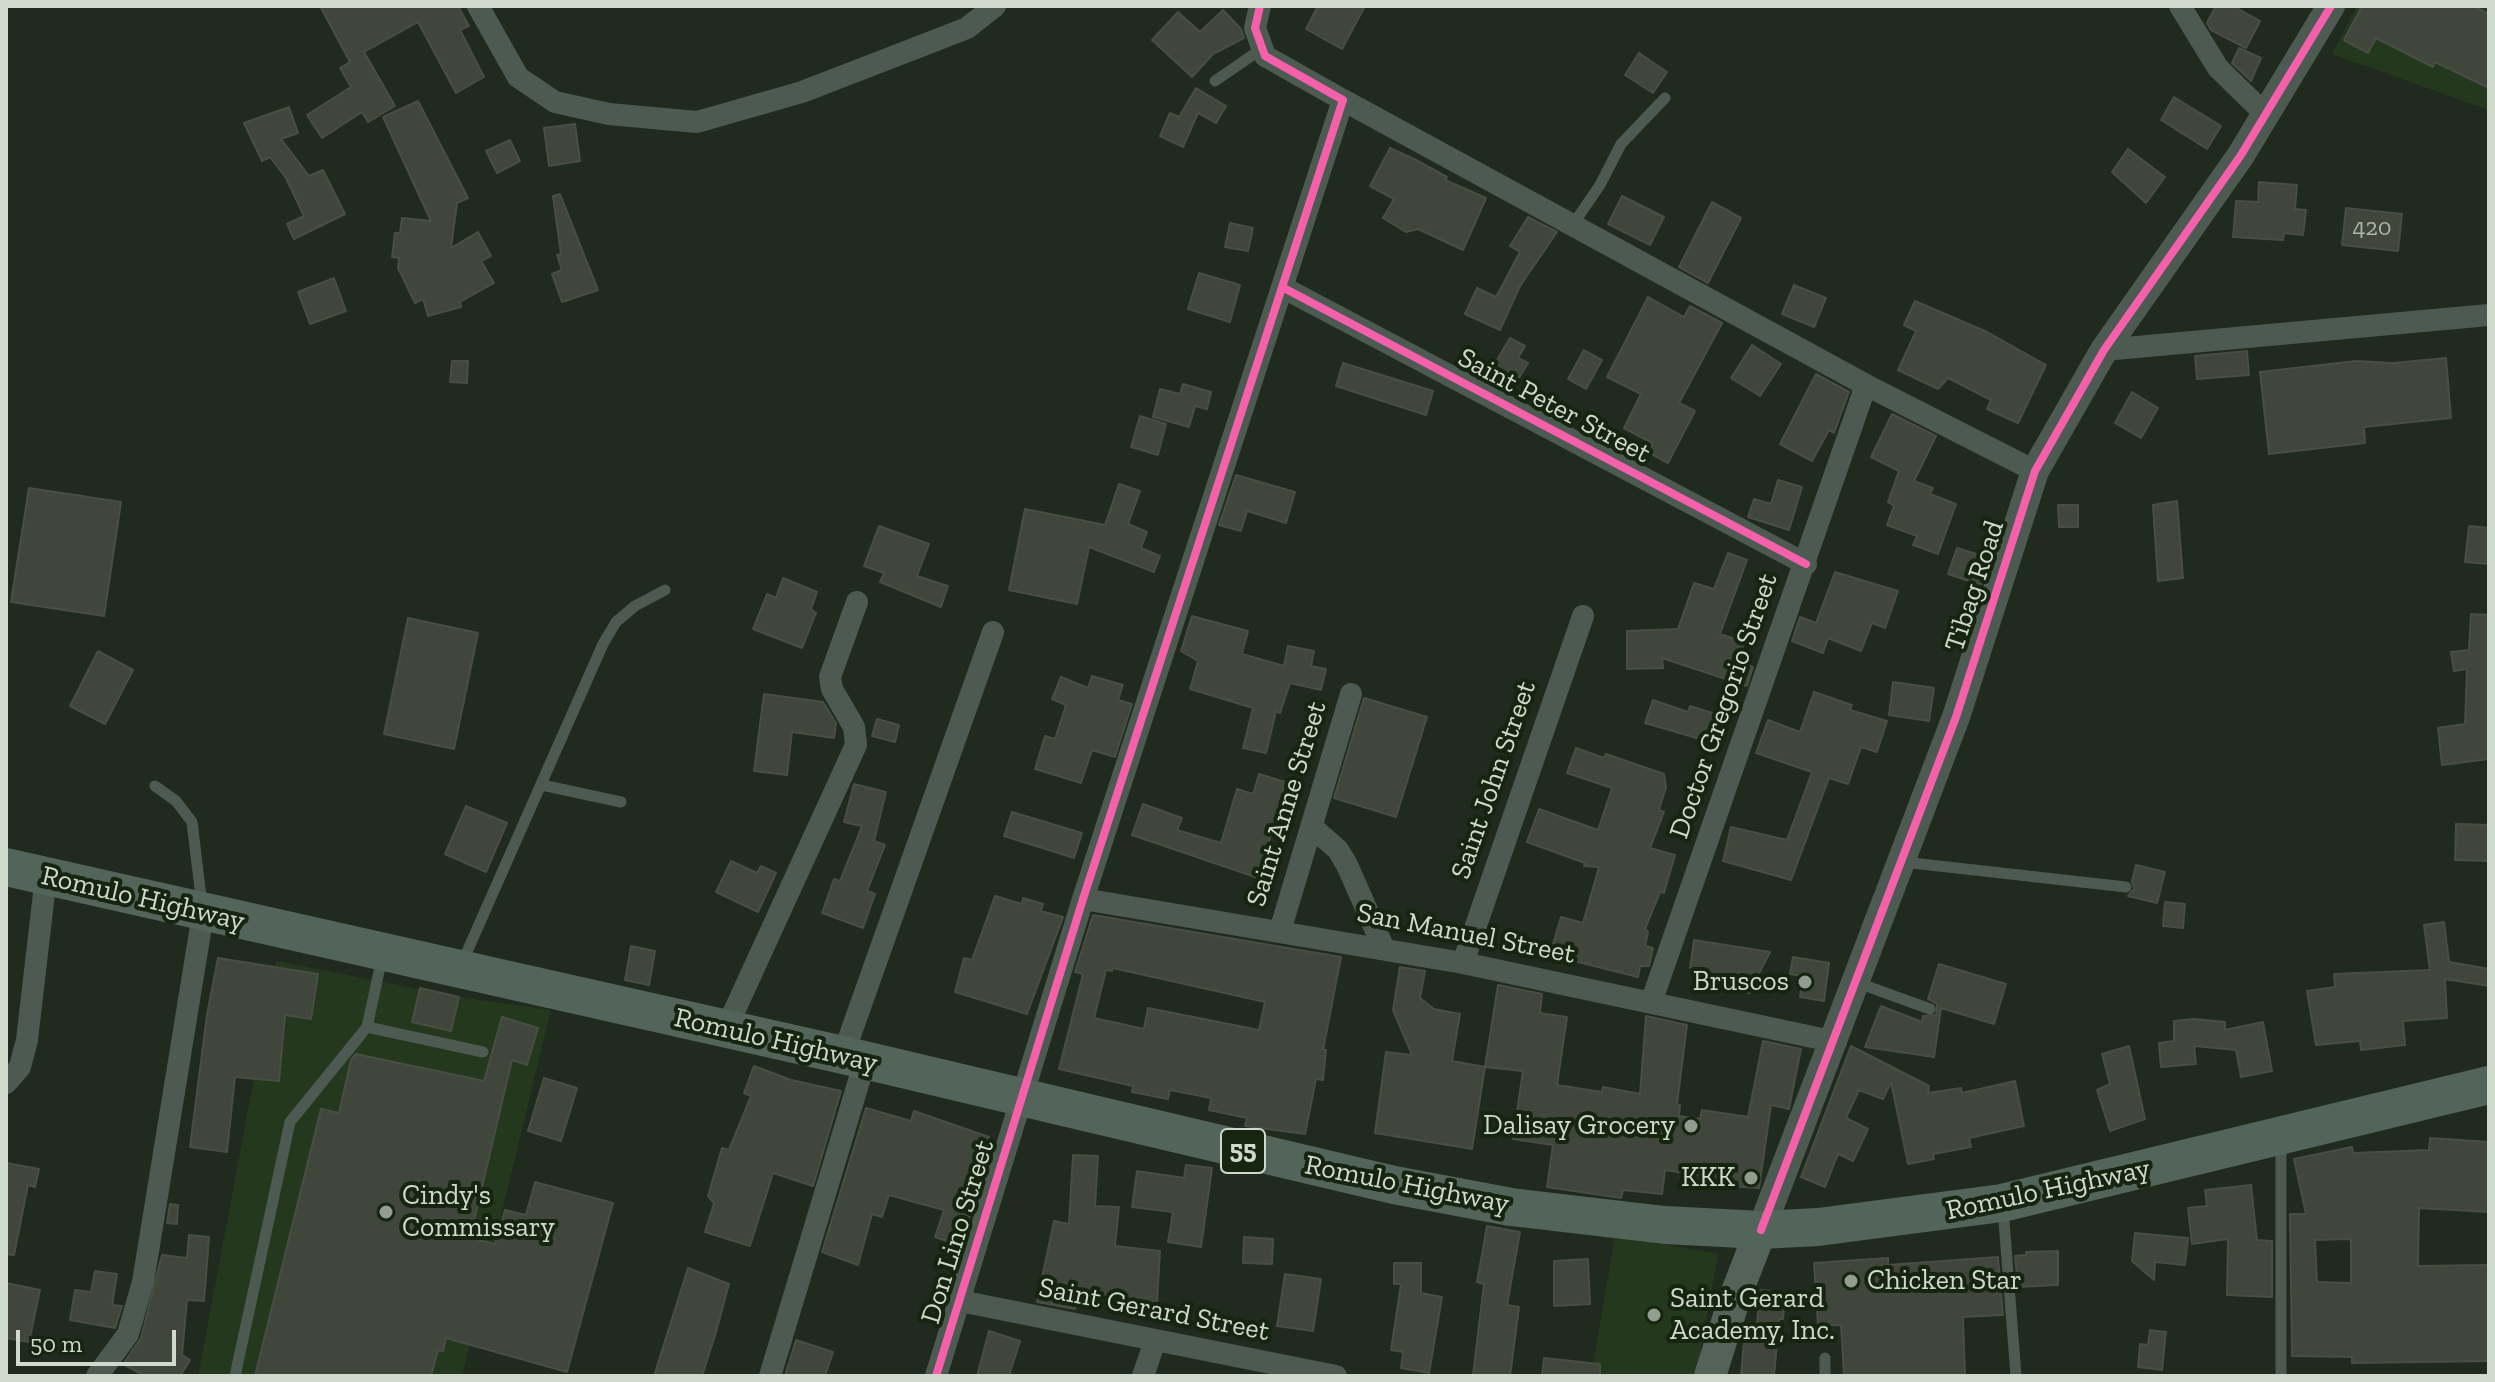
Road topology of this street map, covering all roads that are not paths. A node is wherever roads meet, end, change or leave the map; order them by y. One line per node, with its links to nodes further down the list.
1 (478, 6): 2 (street)
2 (995, 6)
3 (1260, 6): 6 (street)
4 (2180, 6): 10 (street)
5 (2331, 6): 10 (street, Tibag Road)
6 (1260, 50): 7 (lane); 9 (street)
7 (1215, 81)
8 (1665, 98): 11 (lane)
9 (1343, 100): 11 (street); 12 (street, Don Lino Street)
10 (2267, 116): 14 (street, Tibag Road)
11 (1574, 223): 15 (street)
12 (1282, 287): 17 (street, Saint Peter Street); 31 (street, Don Lino Street)
13 (2489, 315): 14 (street)
14 (2104, 350): 16 (street, Tibag Road)
15 (1866, 385): 16 (street); 17 (street, Doctor Gregorio Street)
16 (2035, 471): 27 (street, Tibag Road)
17 (1806, 564): 39 (street, Doctor Gregorio Street)
18 (665, 590): 23 (lane)
19 (857, 602): 42 (street)
20 (1583, 616): 36 (street, Saint John Street)
21 (993, 632): 45 (street)
22 (1351, 694): 26 (street, Saint Anne Street)
23 (542, 785): 25 (lane); 37 (lane)
24 (155, 786): 32 (lane)
25 (621, 802)
26 (1312, 827): 33 (street, Saint Anne Street); 34 (street)
27 (1902, 862): 30 (lane); 38 (street, Tibag Road)
28 (6, 867): 29 (highway, Romulo Highway / 55)
29 (46, 876): 32 (highway, Romulo Highway / 55); 46 (street)
30 (2126, 887)
31 (1083, 899): 33 (street, San Manuel Street); 48 (street, Don Lino Street)
32 (203, 914): 35 (highway, Romulo Highway / 55); 56 (street)
33 (1280, 931): 34 (street, San Manuel Street)
34 (1384, 949): 36 (street, San Manuel Street)
35 (383, 953): 37 (highway, Romulo Highway / 55); 41 (lane)
36 (1463, 963): 39 (street, San Manuel Street)
37 (458, 971): 42 (highway, Romulo Highway / 55)
38 (1858, 983): 40 (lane); 43 (street, Tibag Road)
39 (1652, 1000): 43 (street, San Manuel Street)
40 (1930, 1009)
41 (367, 1027): 44 (lane); 57 (lane)
42 (726, 1029): 45 (highway, Romulo Highway / 55)
43 (1836, 1042): 51 (street, Tibag Road)
44 (483, 1052)
45 (854, 1058): 48 (highway, Romulo Highway / 55); 58 (street)
46 (6, 1083)
47 (2489, 1085): 49 (highway, Romulo Highway / 55)
48 (1020, 1099): 51 (highway, Romulo Highway / 55); 52 (street, Don Lino Street)
49 (2281, 1136): 50 (highway, Romulo Highway / 55); 64 (lane)
50 (2002, 1203): 51 (highway, Romulo Highway / 55); 63 (lane)
51 (1761, 1230): 61 (main road)
52 (960, 1301): 53 (street, Saint Gerard Street); 59 (street, Don Lino Street)
53 (1155, 1341): 55 (street, Saint Gerard Street); 60 (street)
54 (1825, 1358): 62 (lane)
55 (1323, 1375)
56 (97, 1376)
57 (235, 1376)
58 (770, 1376)
59 (936, 1376)
60 (1143, 1376)
61 (1710, 1376)
62 (1825, 1376)
63 (2016, 1376)
64 (2281, 1376)

